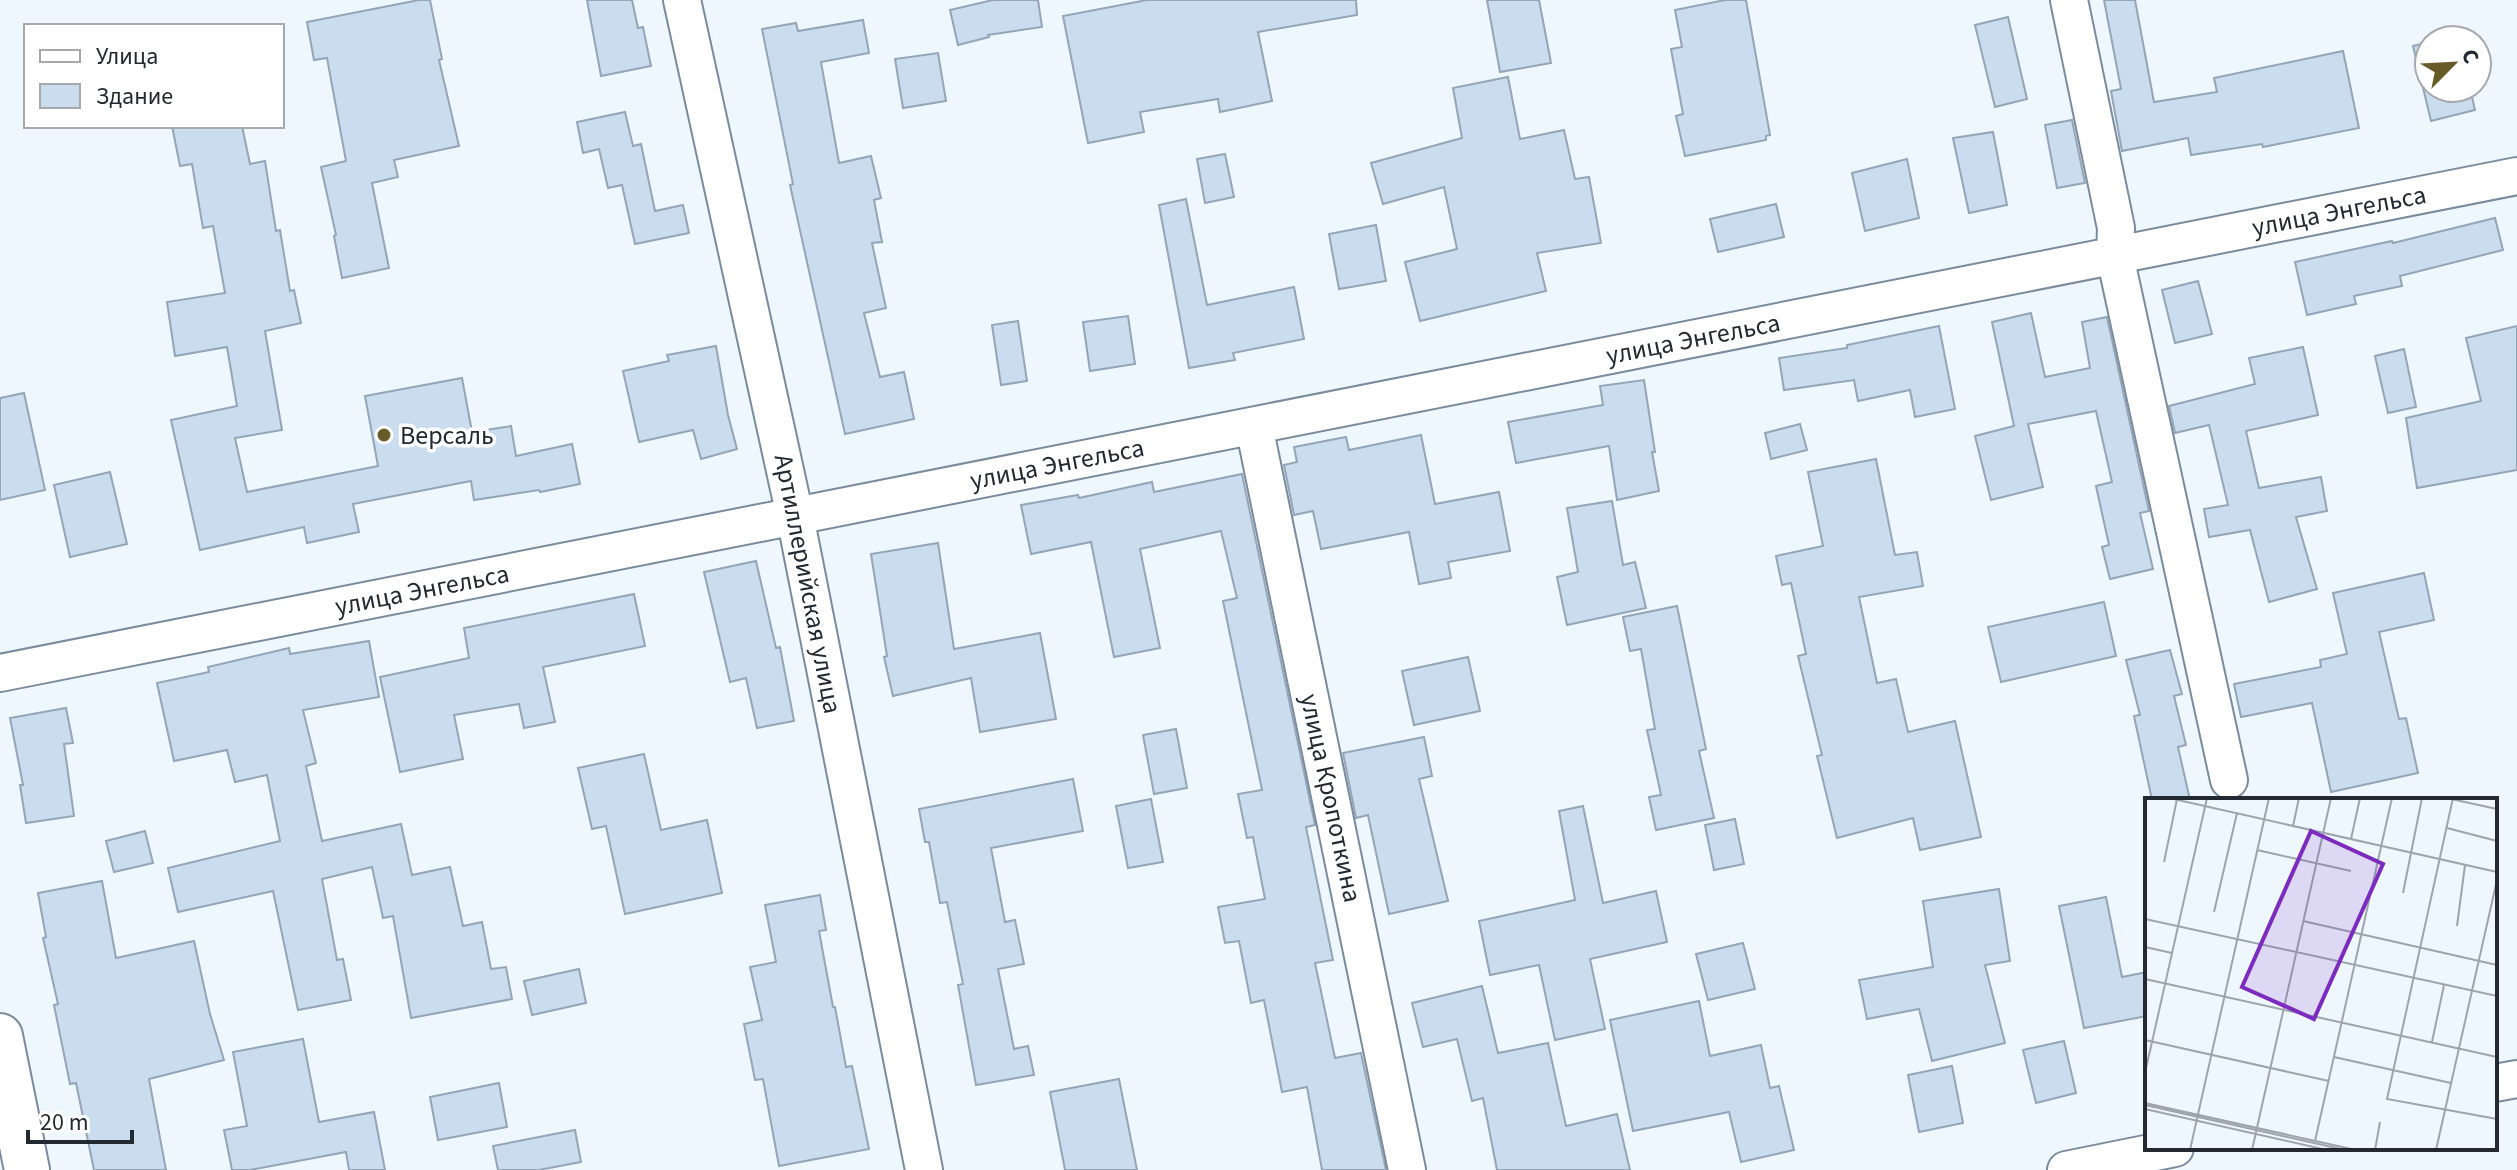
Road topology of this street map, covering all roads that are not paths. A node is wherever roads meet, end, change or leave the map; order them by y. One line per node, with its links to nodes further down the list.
1 (682, 0): 6 (street, Артиллерийская улица)
2 (2069, 0): 4 (street)
3 (2517, 176): 4 (street, улица Энгельса)
4 (2115, 256): 5 (street, улица Энгельса); 8 (street)
5 (1254, 426): 6 (street, улица Энгельса); 15 (street, улица Кропоткина)
6 (795, 516): 7 (street, улица Энгельса); 14 (street, Артиллерийская улица)
7 (0, 673)
8 (2229, 780)
9 (0, 1036): 13 (main road)
10 (2517, 1079): 11 (street)
11 (2497, 1083)
12 (2165, 1150): 16 (street)
13 (27, 1170)
14 (924, 1170)
15 (1407, 1170)
16 (2066, 1170)

